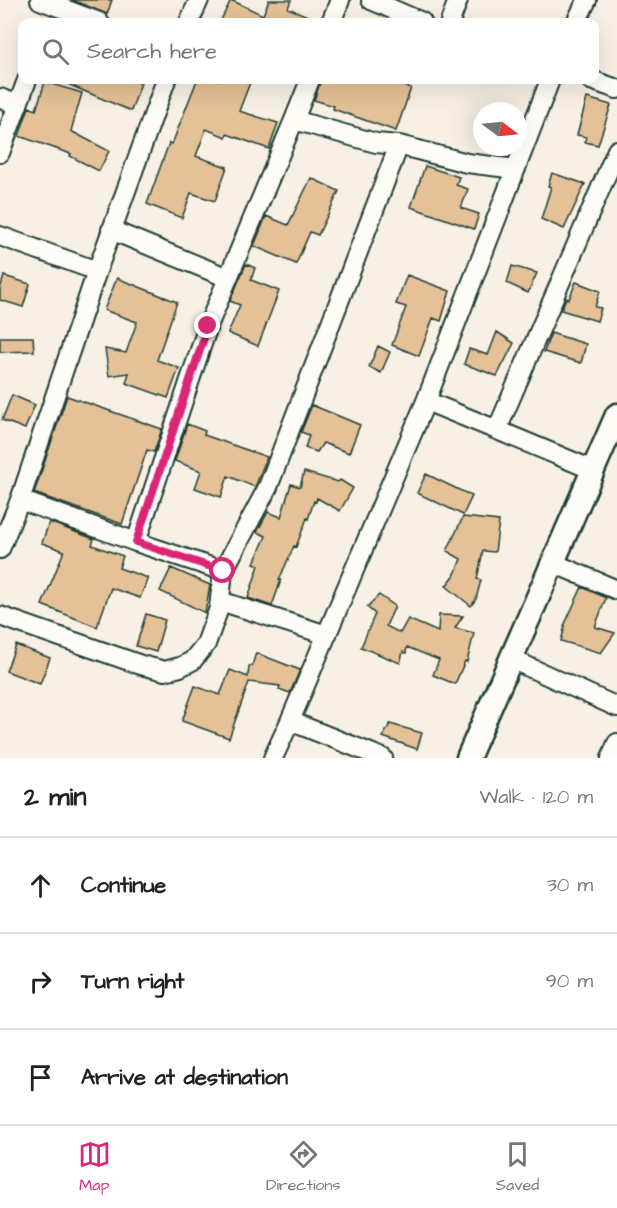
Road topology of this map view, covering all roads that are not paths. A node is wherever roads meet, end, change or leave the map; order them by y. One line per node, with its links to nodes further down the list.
1 (199, 0): 8 (street)
2 (340, 0): 9 (street)
3 (371, 0): 10 (street)
4 (458, 0): 11 (street)
5 (587, 0): 12 (street)
6 (48, 10): 7 (street)
7 (82, 18)
8 (191, 18)
9 (333, 18)
10 (413, 18)
11 (451, 18)
12 (578, 18)
13 (599, 83): 18 (street)
14 (26, 84): 20 (street)
15 (165, 84): 26 (street)
16 (308, 84): 21 (street)
17 (548, 84): 25 (street)
18 (617, 89)
19 (0, 98): 20 (street)
20 (18, 105): 24 (street)
21 (294, 120): 22 (street); 29 (street)
22 (399, 145): 25 (street); 38 (street)
23 (617, 150): 32 (street)
24 (0, 153)
25 (516, 169): 30 (street)
26 (111, 231): 28 (street); 29 (street)
27 (0, 236): 28 (street)
28 (97, 271): 34 (street)
29 (228, 278): 35 (street)
30 (426, 401): 32 (street); 42 (street)
31 (617, 415): 33 (street)
32 (497, 430): 33 (street)
33 (604, 458): 37 (street)
34 (20, 500): 35 (street); 36 (street)
35 (136, 542): 38 (street)
36 (0, 549)
37 (553, 563): 39 (street); 43 (street)
38 (223, 571): 40 (street)
39 (617, 590)
40 (220, 601): 41 (street); 42 (street)
41 (0, 616)
42 (327, 635): 45 (street)
43 (511, 658): 44 (street); 49 (street)
44 (617, 707)
45 (290, 721): 47 (street); 48 (street)
46 (617, 743): 50 (street)
47 (273, 758)
48 (383, 758)
49 (468, 758)
50 (611, 758)

